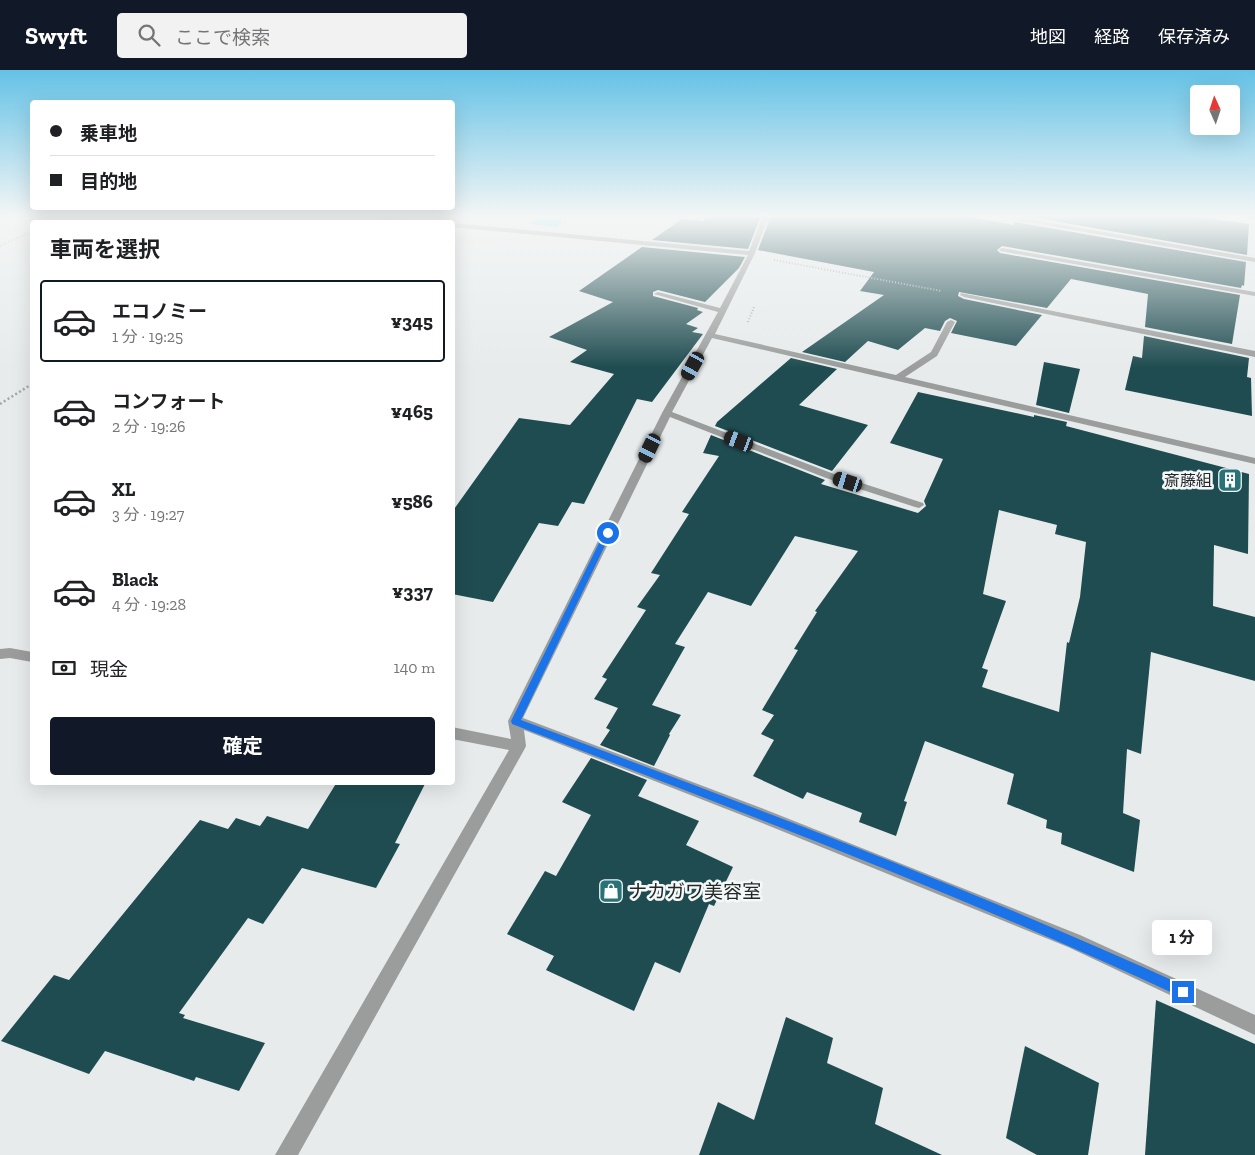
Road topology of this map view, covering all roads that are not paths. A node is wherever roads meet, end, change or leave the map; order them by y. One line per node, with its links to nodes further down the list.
1 (745, 267): 6 (street)
2 (1098, 267): 4 (street)
3 (658, 294): 6 (street)
4 (1255, 294)
5 (964, 295): 9 (street)
6 (722, 311): 8 (street)
7 (951, 322): 10 (street)
8 (710, 335): 10 (street); 11 (street)
9 (1255, 354)
10 (898, 378): 12 (street)
11 (667, 413): 13 (street); 16 (street)
12 (1255, 461)
13 (919, 505)
14 (0, 654): 15 (street)
15 (30, 657)
16 (515, 721): 18 (street); 19 (street)
17 (455, 734): 18 (street)
18 (519, 746): 20 (street)
19 (1255, 1025)
20 (286, 1155)

